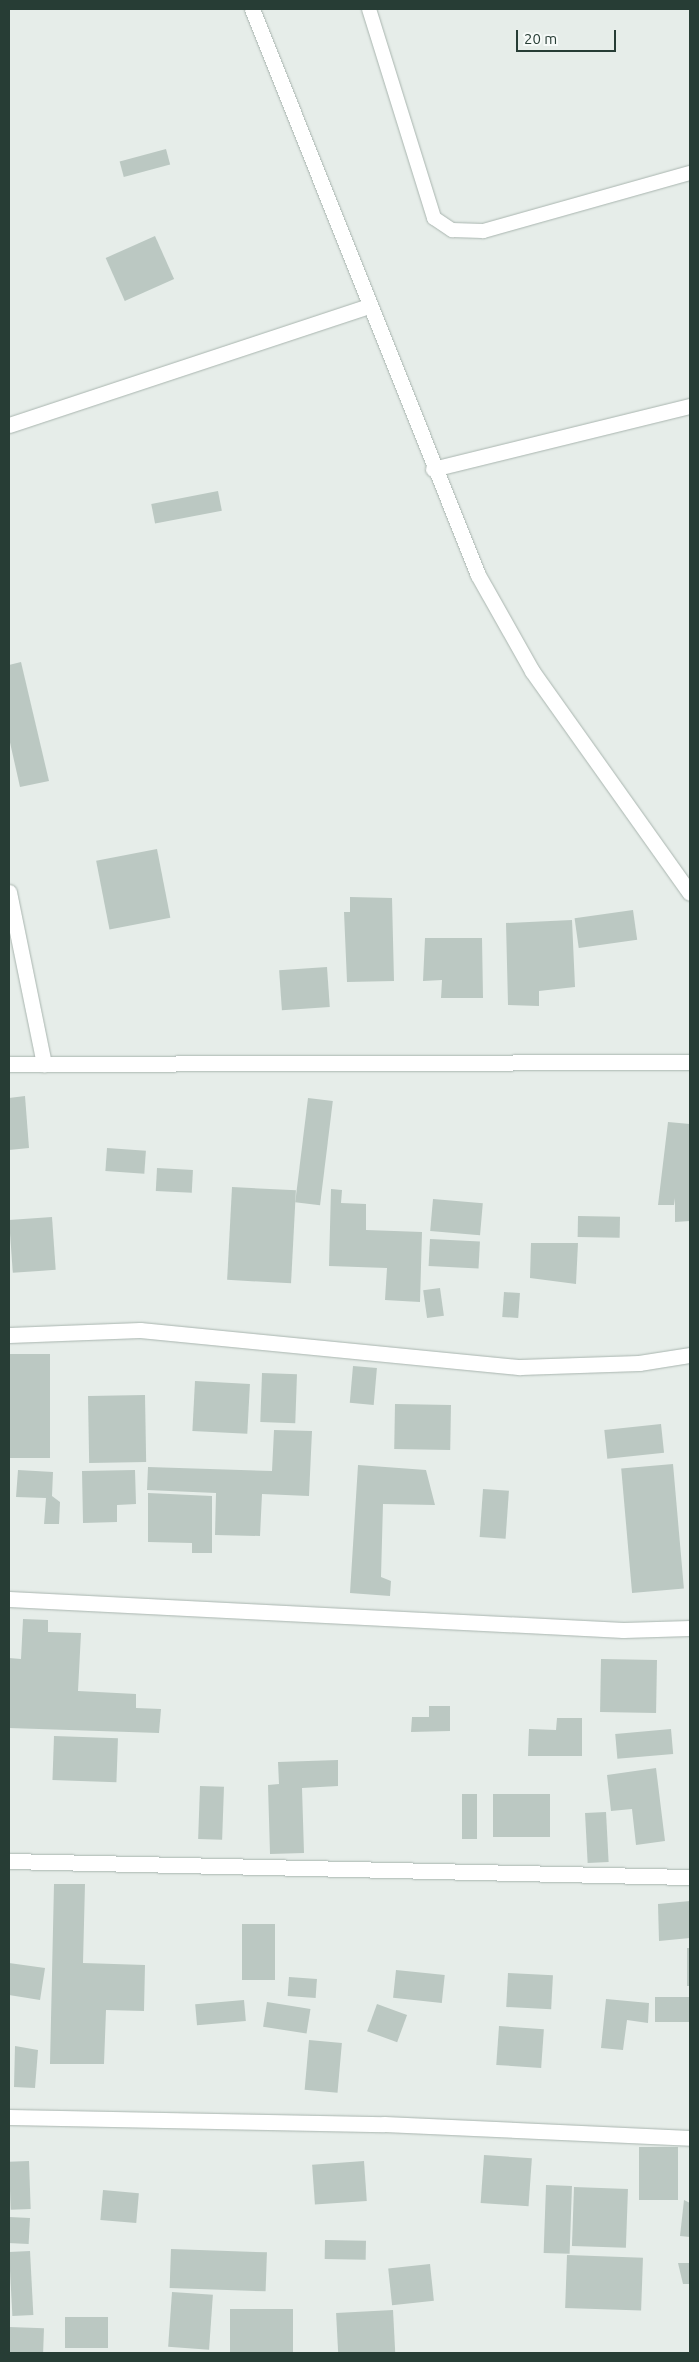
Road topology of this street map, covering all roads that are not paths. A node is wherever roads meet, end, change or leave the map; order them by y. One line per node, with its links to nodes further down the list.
1 (252, 9): 4 (street)
2 (369, 9): 3 (lane)
3 (690, 173)
4 (369, 306): 6 (street); 7 (street)
5 (690, 406): 7 (street)
6 (9, 425)
7 (433, 469): 9 (street)
8 (9, 892): 12 (street)
9 (690, 893)
10 (690, 1062): 12 (street)
11 (9, 1064): 12 (street)
12 (44, 1064)
13 (9, 1335): 14 (street)
14 (690, 1355)
15 (9, 1599): 16 (street)
16 (690, 1628)
17 (9, 1861): 18 (street)
18 (690, 1877)
19 (9, 2117): 20 (street)
20 (690, 2138)

